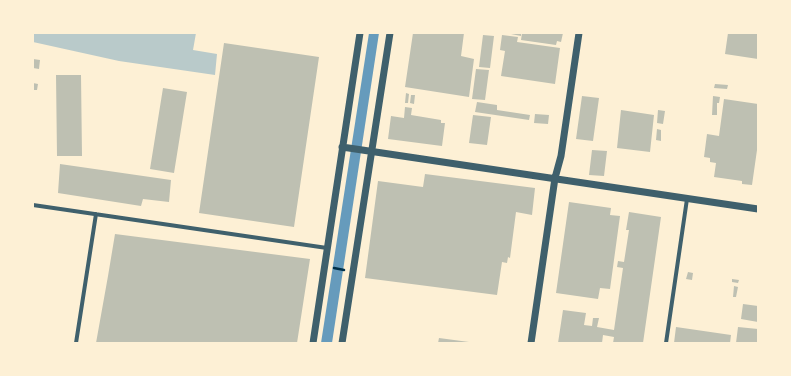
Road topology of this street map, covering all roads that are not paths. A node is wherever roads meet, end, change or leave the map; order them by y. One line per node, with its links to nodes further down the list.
1 (360, 33): 4 (street)
2 (390, 33): 5 (street)
3 (579, 33): 6 (street)
4 (342, 146): 5 (street); 11 (street)
5 (372, 151): 6 (street); 14 (street)
6 (555, 178): 7 (street); 15 (street)
7 (687, 199): 9 (street); 16 (street)
8 (33, 205): 10 (street)
9 (758, 209)
10 (96, 214): 11 (street); 12 (street)
11 (327, 248): 13 (street)
12 (76, 343)
13 (312, 343)
14 (342, 343)
15 (531, 343)
16 (666, 343)

